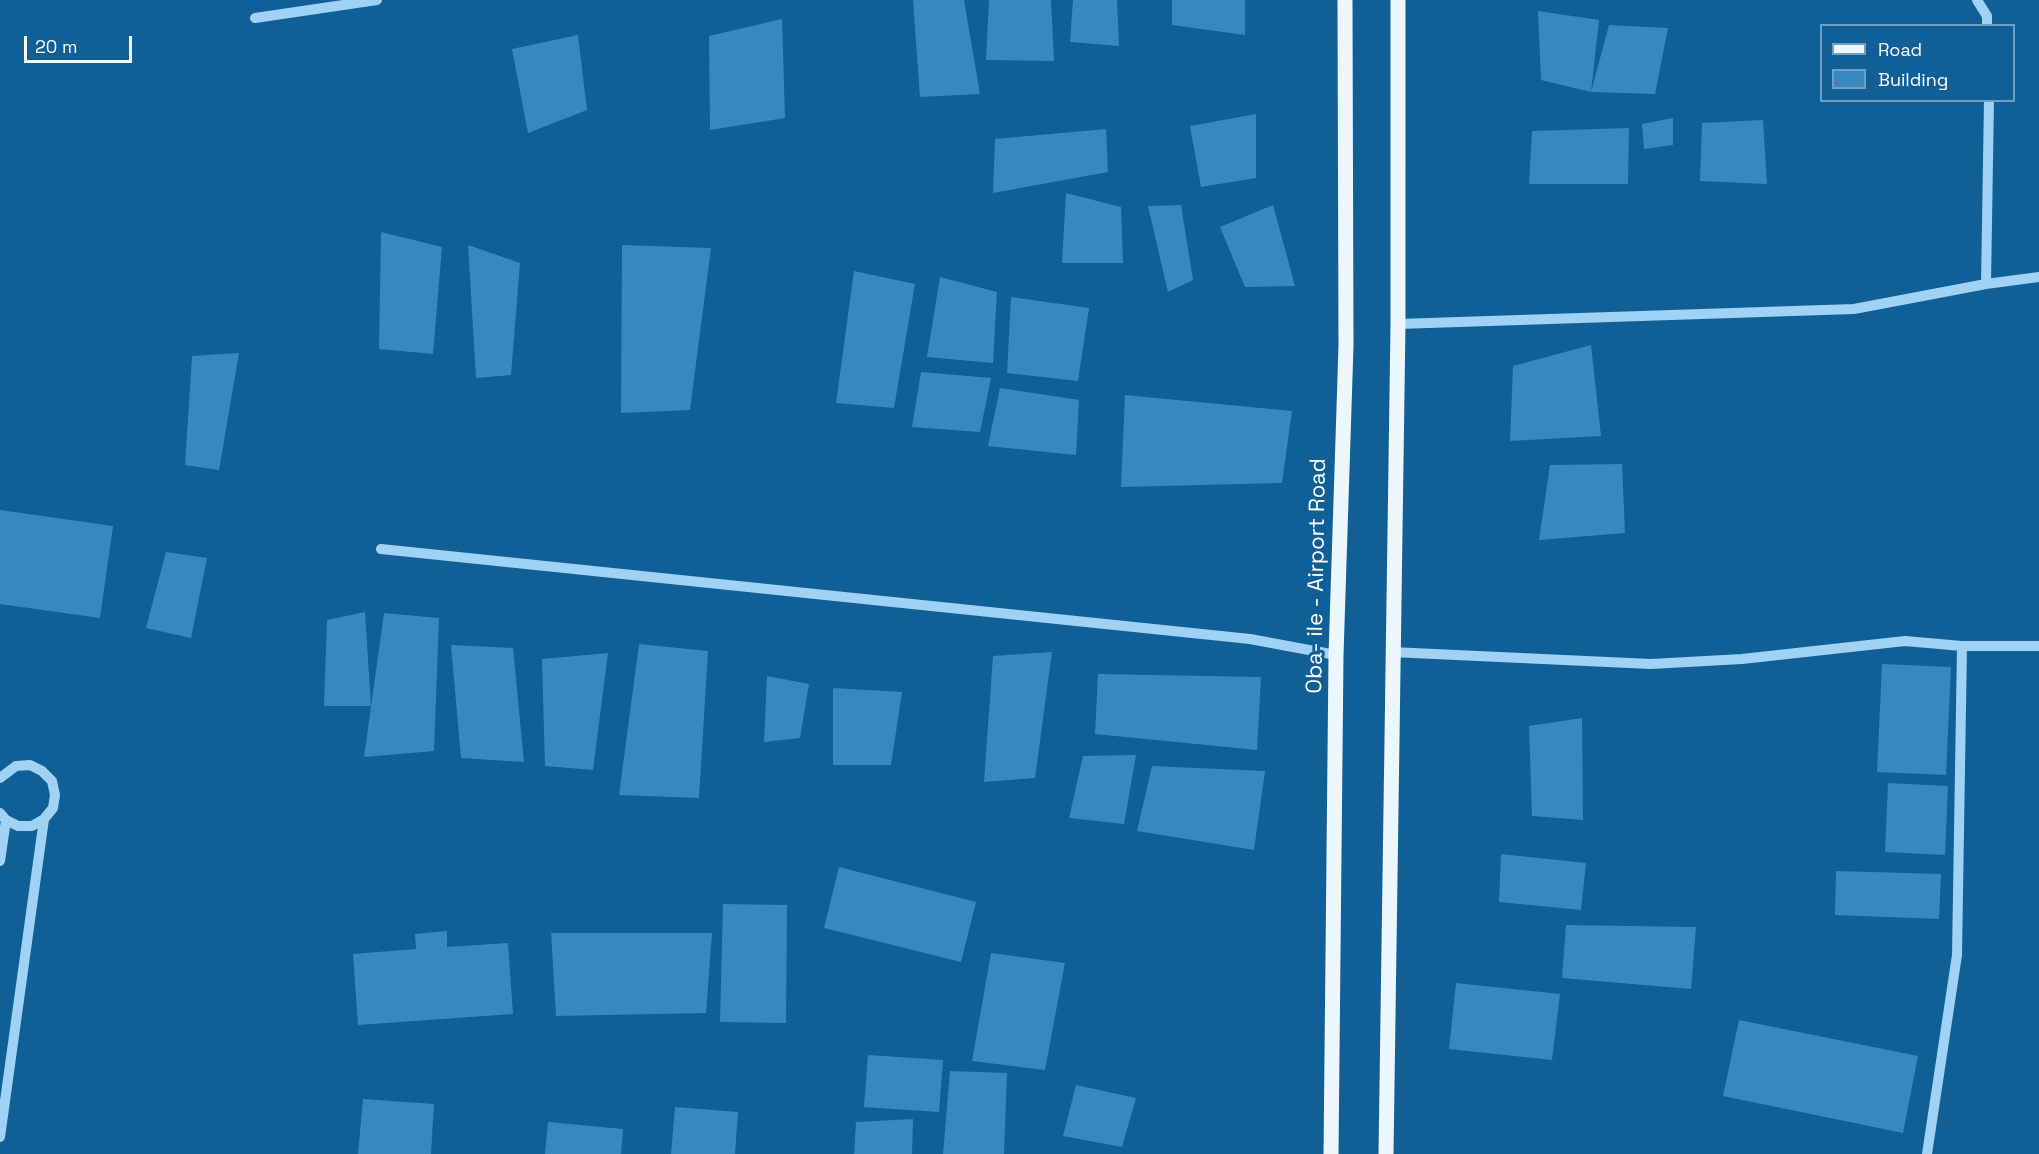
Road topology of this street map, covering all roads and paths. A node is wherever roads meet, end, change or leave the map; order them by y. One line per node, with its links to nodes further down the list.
1 (377, 0): 5 (street)
2 (1345, 0): 15 (main road, Oba- ile - Airport Road)
3 (1398, 0): 10 (main road)
4 (1977, 0): 6 (street)
5 (255, 18)
6 (1987, 24)
7 (1989, 102): 9 (street)
8 (2039, 277): 9 (street)
9 (1986, 284): 10 (street)
10 (1398, 324): 14 (main road)
11 (381, 549): 15 (street)
12 (1962, 646): 13 (street); 14 (street); 23 (street)
13 (2039, 646)
14 (1391, 652): 22 (main road)
15 (1336, 656): 21 (main road, Oba- ile - Airport Road)
16 (0, 778): 18 (street)
17 (3, 817): 18 (street); 19 (street)
18 (44, 819): 20 (street)
19 (0, 861)
20 (0, 1137)
21 (1331, 1154)
22 (1386, 1154)
23 (1928, 1154)

